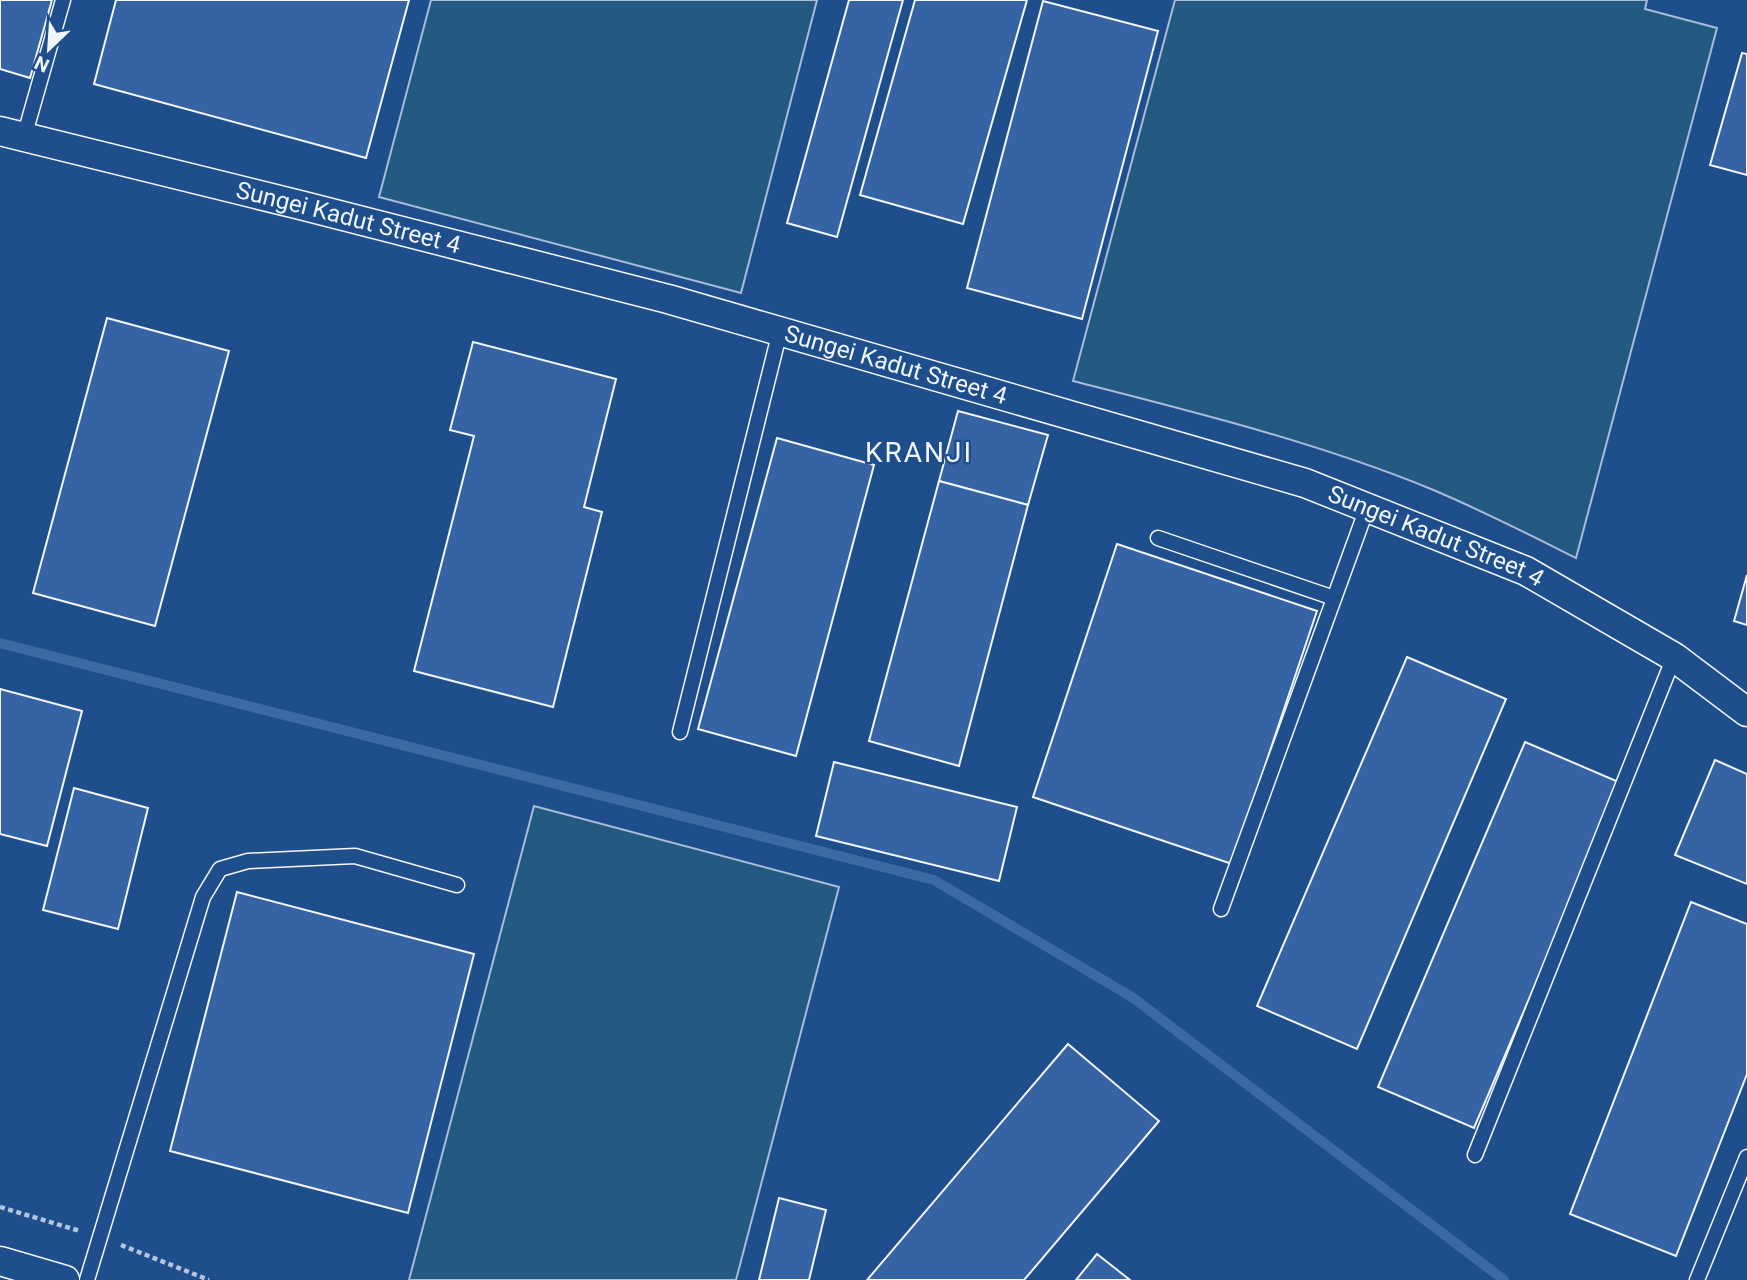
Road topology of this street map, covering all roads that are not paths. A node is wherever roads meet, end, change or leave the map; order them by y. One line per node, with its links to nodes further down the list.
1 (63, 0): 2 (lane)
2 (12, 134): 3 (street, Sungei Kadut Street 4)
3 (780, 331): 4 (street, Sungei Kadut Street 4); 9 (lane)
4 (1367, 508): 6 (lane); 7 (street, Sungei Kadut Street 4)
5 (1158, 538): 6 (lane)
6 (1334, 598): 11 (lane)
7 (1674, 657): 8 (street, Sungei Kadut Street 4); 12 (lane)
8 (1747, 712)
9 (680, 732)
10 (457, 885): 16 (lane)
11 (1221, 909)
12 (1475, 1155)
13 (1747, 1157): 17 (lane)
14 (0, 1261): 15 (street)
15 (65, 1280)
16 (87, 1280)
17 (1697, 1280)

